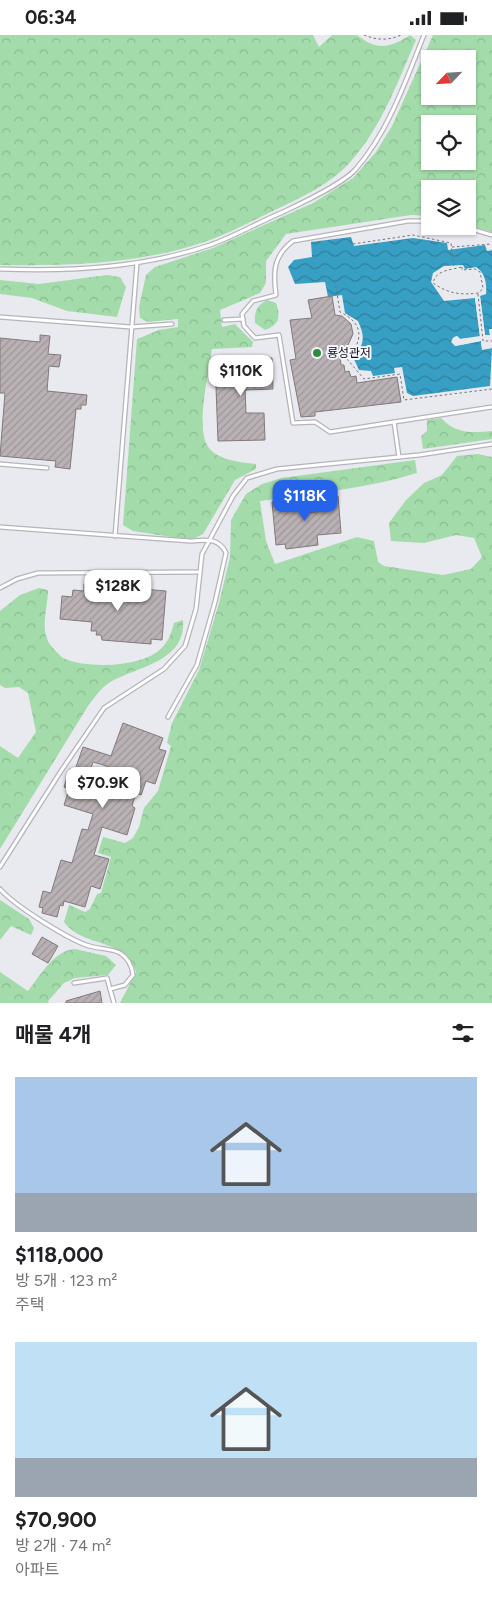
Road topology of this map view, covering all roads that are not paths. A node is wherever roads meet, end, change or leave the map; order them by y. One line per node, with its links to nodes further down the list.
1 (424, 35): 5 (lane)
2 (421, 221): 8 (lane)
3 (476, 230): 4 (lane)
4 (492, 235)
5 (137, 263): 6 (lane); 11 (lane)
6 (0, 269)
7 (0, 317): 11 (lane)
8 (243, 319): 9 (lane); 13 (lane)
9 (224, 320)
10 (172, 324): 11 (lane)
11 (131, 327): 19 (lane)
12 (492, 407): 13 (lane)
13 (394, 422): 15 (lane)
14 (492, 444): 15 (lane)
15 (399, 457): 20 (lane)
16 (0, 464): 17 (lane)
17 (47, 468)
18 (0, 527): 19 (lane)
19 (115, 536): 20 (lane)
20 (211, 540): 21 (lane); 23 (lane)
21 (200, 572): 22 (lane); 24 (lane)
22 (0, 588)
23 (168, 717)
24 (0, 867)
25 (0, 889): 27 (lane)
26 (74, 983): 27 (lane)
27 (110, 989): 28 (lane)
28 (114, 1003)

